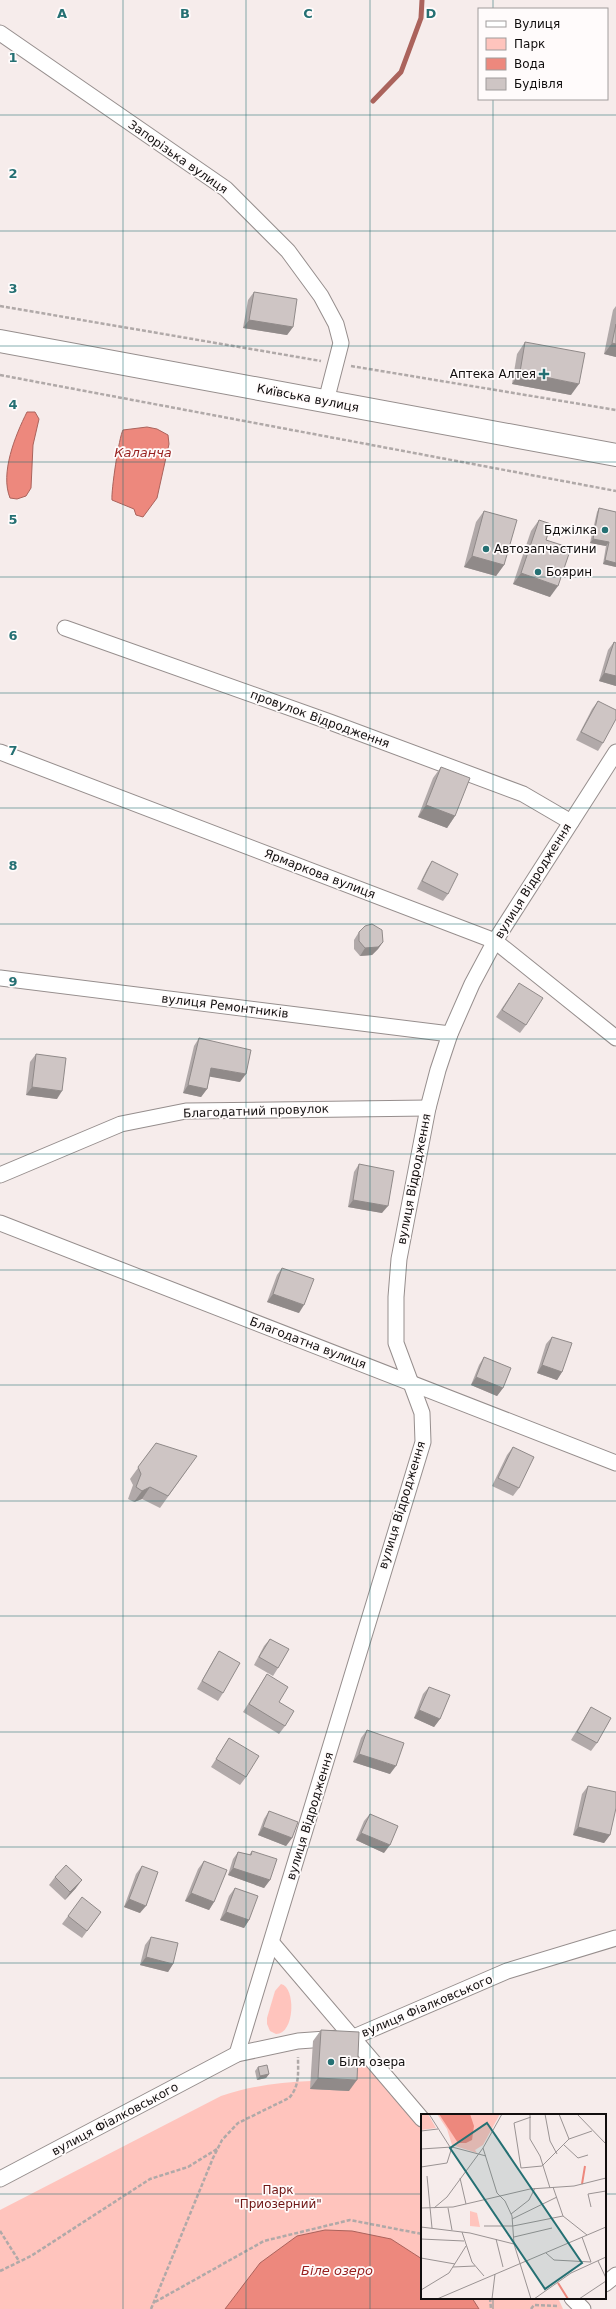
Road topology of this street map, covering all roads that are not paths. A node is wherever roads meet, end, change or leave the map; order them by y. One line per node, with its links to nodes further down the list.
1 (0, 33): 3 (street, Запорізька вулиця)
2 (0, 341): 3 (main road, Київська вулиця)
3 (326, 402): 4 (main road, Київська вулиця)
4 (616, 455)
5 (65, 628): 8 (street, провулок Відродження)
6 (0, 752): 9 (street, Ярмаркова вулиця)
7 (616, 752): 8 (street, вулиця Відродження)
8 (570, 822): 9 (street, вулиця Відродження)
9 (495, 942): 11 (street, вулиця Відродження); 12 (street, Ярмаркова вулиця)
10 (0, 978): 11 (street, вулиця Ремонтників)
11 (450, 1034): 13 (street, вулиця Відродження)
12 (616, 1038)
13 (428, 1108): 14 (street, Благодатний провулок); 16 (street, вулиця Відродження)
14 (0, 1175)
15 (0, 1224): 16 (street, Благодатна вулиця)
16 (411, 1382): 17 (street, Благодатна вулиця); 19 (street, вулиця Відродження)
17 (616, 1464)
18 (616, 1938): 20 (street, вулиця Фіалковського)
19 (272, 1943): 20 (street); 21 (street, вулиця Відродження)
20 (354, 2037): 21 (street, вулиця Фіалковського); 22 (street)
21 (237, 2054): 23 (street, вулиця Фіалковського)
22 (421, 2118)
23 (0, 2179)
24 (616, 2275): 25 (street)
25 (606, 2283)

